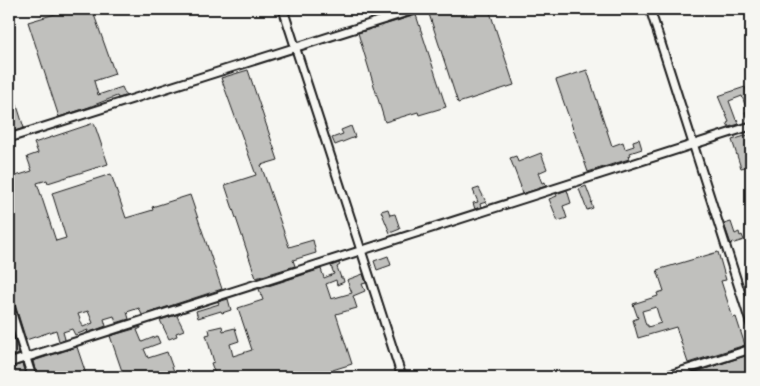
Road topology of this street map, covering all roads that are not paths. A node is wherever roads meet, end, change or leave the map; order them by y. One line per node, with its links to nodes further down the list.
1 (283, 9): 4 (street)
2 (417, 9): 4 (street)
3 (650, 9): 7 (street)
4 (295, 47): 6 (street); 8 (street)
5 (751, 126): 7 (street)
6 (9, 138)
7 (694, 145): 8 (street); 10 (street)
8 (360, 251): 12 (street); 15 (street)
9 (9, 304): 12 (street)
10 (751, 325)
11 (751, 349): 16 (street)
12 (26, 357): 13 (street); 14 (street)
13 (9, 363)
14 (32, 377)
15 (402, 377)
16 (663, 377)

